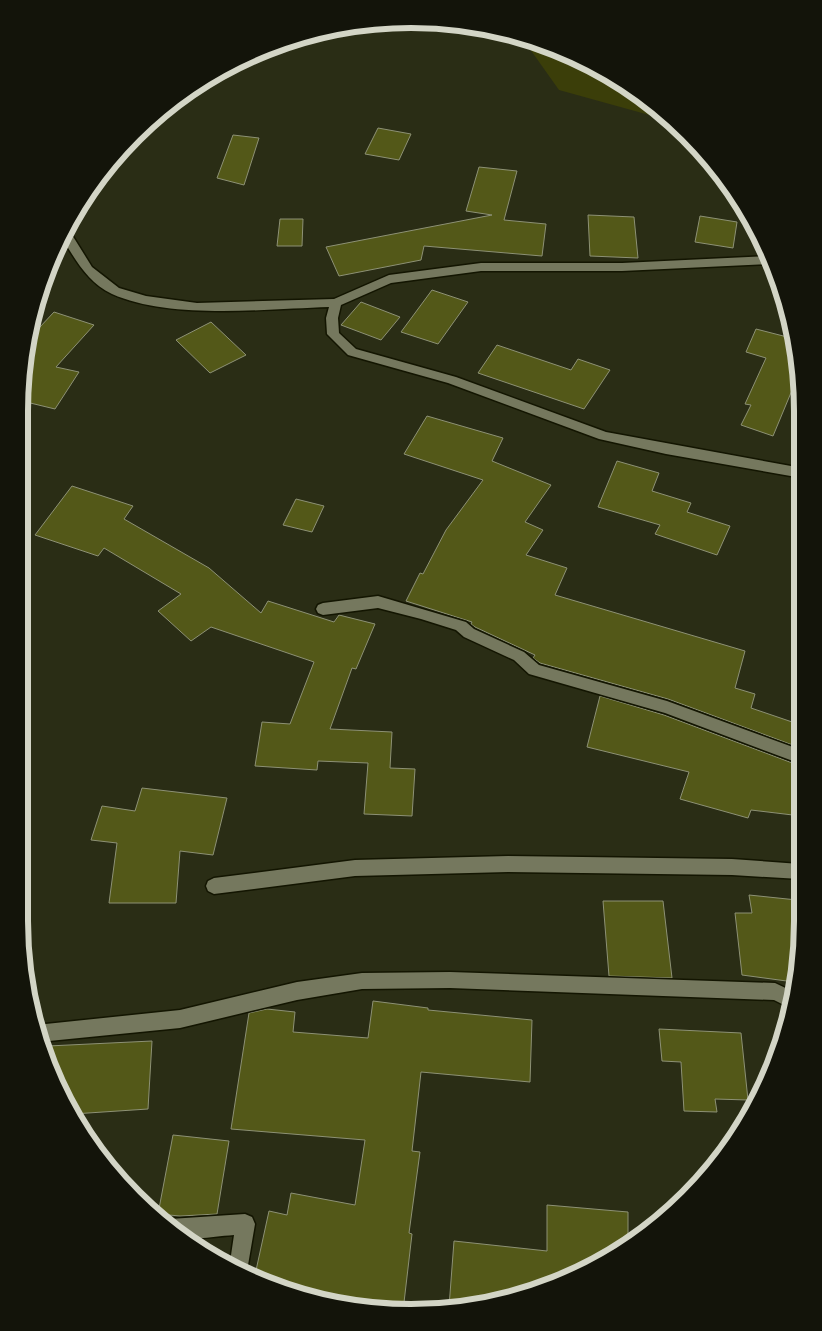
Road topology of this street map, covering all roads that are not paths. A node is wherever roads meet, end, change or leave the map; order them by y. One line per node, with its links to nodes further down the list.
1 (68, 238): 3 (street)
2 (763, 260): 3 (street)
3 (336, 303): 4 (street)
4 (794, 471)
5 (323, 609): 6 (street)
6 (794, 754)
7 (794, 872): 8 (street)
8 (214, 886)
9 (786, 997): 10 (street)
10 (45, 1032)
11 (183, 1228): 12 (street)
12 (240, 1263)

